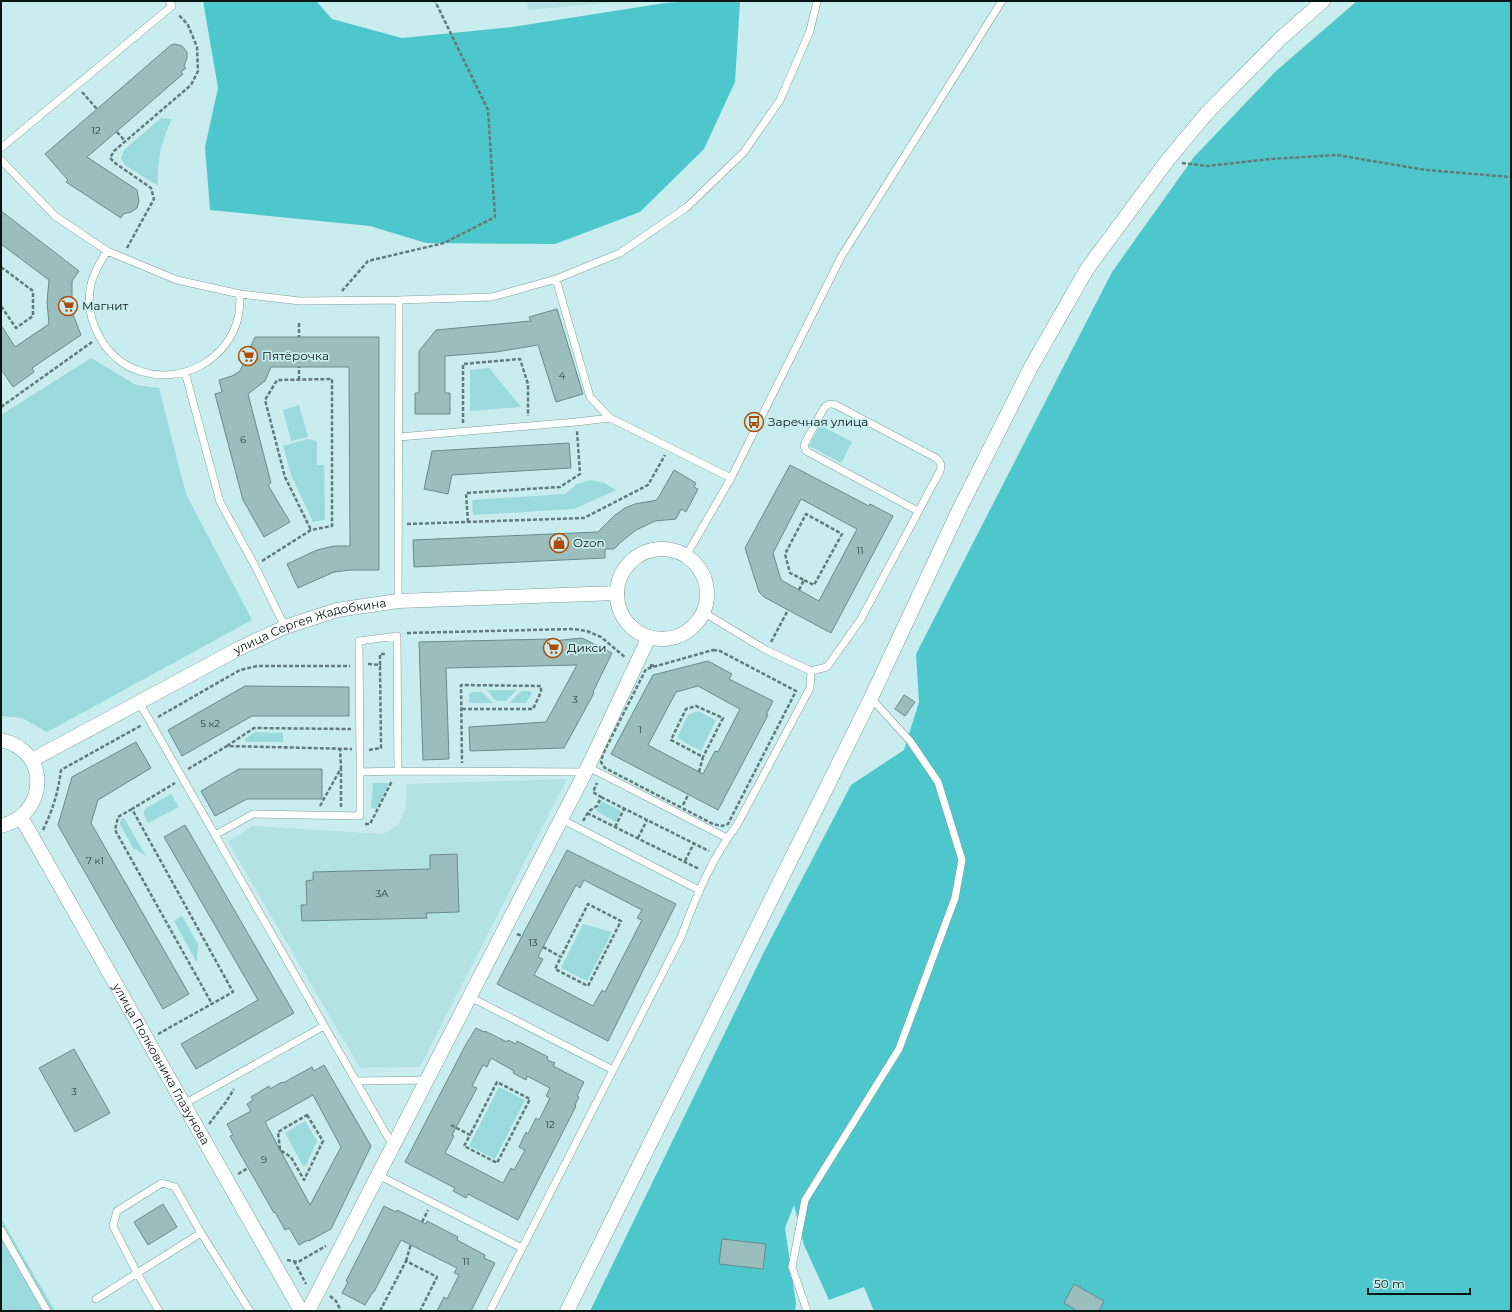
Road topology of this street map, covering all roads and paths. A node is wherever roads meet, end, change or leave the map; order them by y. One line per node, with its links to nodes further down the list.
1 (435, 1): 19 (path)
2 (817, 1): 17 (lane)
3 (1002, 1): 35 (lane)
4 (1323, 1): 12 (street)
5 (170, 3): 6 (lane); 9 (path)
6 (77, 85): 7 (path); 10 (lane)
7 (97, 109)
8 (117, 132): 9 (path)
9 (125, 141): 15 (path)
10 (1, 148)
11 (1, 160): 14 (lane)
12 (1167, 161): 13 (path); 59 (street)
13 (1511, 177)
14 (107, 252): 15 (lane); 23 (lane)
15 (122, 257): 18 (lane)
16 (1, 267): 21 (path)
17 (556, 278): 20 (lane); 29 (lane)
18 (240, 294): 19 (lane); 26 (lane)
19 (334, 300): 20 (lane)
20 (399, 300): 33 (lane)
21 (1, 306)
22 (299, 323): 24 (path)
23 (99, 337): 26 (lane); 28 (path)
24 (299, 337)
25 (299, 367): 27 (path)
26 (185, 372): 41 (lane)
27 (299, 380): 39 (path); 39 (path)
28 (1, 407)
29 (610, 418): 30 (lane); 34 (lane)
30 (576, 422): 31 (lane); 37 (path)
31 (528, 426): 32 (lane); 32 (path)
32 (463, 432): 33 (lane)
33 (399, 437): 38 (lane)
34 (669, 447): 35 (lane); 37 (path)
35 (731, 478): 40 (lane)
36 (918, 512): 36 (lane); 58 (lane)
37 (468, 522): 38 (path)
38 (399, 524): 45 (lane)
39 (311, 530): 41 (path)
40 (686, 556): 44 (street); 47 (street)
41 (255, 566): 48 (lane)
42 (804, 580): 42 (path); 43 (path)
43 (799, 590)
44 (617, 593): 45 (street, улица Сергея Жадобкина); 49 (street)
45 (398, 601): 48 (street, улица Сергея Жадобкина)
46 (788, 610): 52 (path)
47 (703, 612): 49 (street); 52 (lane)
48 (285, 627): 60 (street, улица Сергея Жадобкина)
49 (649, 637): 54 (street)
50 (407, 638): 54 (path)
51 (397, 650): 55 (path); 75 (lane); 78 (lane)
52 (766, 650): 58 (lane)
53 (368, 658): 55 (path)
54 (638, 662): 57 (path); 81 (street)
55 (380, 665): 72 (path)
56 (351, 666): 62 (path)
57 (656, 666): 84 (path); 102 (path)
58 (811, 671): 108 (lane)
59 (871, 698): 161 (street); 162 (lane)
60 (139, 702): 63 (lane); 76 (street, улица Сергея Жадобкина)
61 (462, 709): 61 (path); 79 (path)
62 (158, 716): 63 (path); 65 (path)
63 (150, 721): 104 (path); 106 (lane)
64 (352, 721): 66 (path)
65 (162, 723)
66 (352, 729): 67 (path); 70 (path)
67 (352, 736)
68 (1, 740): 76 (street)
69 (352, 742): 73 (path)
70 (227, 746): 71 (path); 77 (path)
71 (340, 748): 73 (path); 80 (path)
72 (381, 748): 75 (path); 78 (path)
73 (352, 749): 78 (path)
74 (703, 757): 74 (path); 86 (path)
75 (398, 758): 82 (lane)
76 (32, 760): 96 (street)
77 (184, 763)
78 (360, 763): 85 (lane)
79 (462, 766)
80 (341, 768): 93 (path); 95 (path)
81 (587, 770): 83 (lane); 84 (lane); 97 (street)
82 (398, 771): 83 (lane); 85 (lane)
83 (411, 771): 99 (path)
84 (603, 771): 89 (path); 90 (path); 105 (lane)
85 (360, 772): 95 (lane)
86 (699, 772)
87 (176, 783): 92 (path)
88 (688, 795): 90 (path)
89 (601, 797): 91 (path); 94 (path)
90 (682, 807): 102 (path)
91 (624, 808): 98 (path); 103 (path)
92 (132, 809): 120 (path); 120 (path)
93 (318, 809)
94 (587, 813): 101 (path); 103 (path)
95 (341, 816): 106 (lane)
96 (21, 817): 100 (street); 129 (street, улица Полковника Глазунова)
97 (561, 819): 101 (lane); 119 (street)
98 (648, 820): 107 (path); 109 (path)
99 (362, 824)
100 (1, 826)
101 (575, 826): 115 (lane)
102 (722, 826): 105 (path)
103 (615, 827): 107 (path)
104 (43, 830)
105 (718, 833): 108 (lane); 110 (path)
106 (215, 835): 121 (lane)
107 (638, 838): 112 (path)
108 (727, 838): 116 (lane)
109 (694, 843): 110 (path); 112 (path)
110 (709, 851): 111 (path)
111 (706, 857)
112 (684, 861): 114 (path)
113 (703, 863): 114 (path)
114 (700, 869): 115 (path)
115 (691, 886): 116 (lane)
116 (699, 890): 125 (lane)
117 (543, 948): 118 (path)
118 (561, 957): 118 (path)
119 (470, 997): 125 (lane); 126 (street)
120 (212, 1004): 123 (path)
121 (324, 1026): 127 (lane); 129 (lane)
122 (154, 1029): 123 (path)
123 (158, 1034): 124 (path)
124 (161, 1041)
125 (613, 1070): 146 (lane)
126 (427, 1080): 127 (lane); 133 (street)
127 (356, 1081): 133 (lane)
128 (235, 1086): 131 (path)
129 (184, 1104): 155 (street, улица Полковника Глазунова)
130 (452, 1126): 132 (path)
131 (212, 1131)
132 (470, 1135): 132 (path)
133 (393, 1146): 136 (street)
134 (280, 1150): 134 (path)
135 (248, 1168): 137 (path)
136 (378, 1174): 144 (street); 146 (lane)
137 (236, 1175)
138 (421, 1206): 139 (path)
139 (428, 1210): 140 (path); 141 (path)
140 (435, 1213)
141 (422, 1222)
142 (1, 1230): 152 (lane)
143 (200, 1233): 149 (lane); 149 (lane); 154 (lane)
144 (344, 1241): 147 (path); 156 (street)
145 (411, 1244): 148 (path)
146 (522, 1248): 160 (lane)
147 (285, 1259)
148 (406, 1261): 158 (path); 159 (path)
149 (137, 1273): 150 (lane); 153 (lane)
150 (96, 1299)
151 (325, 1299): 157 (path)
152 (47, 1311)
153 (159, 1311)
154 (250, 1311)
155 (301, 1311)
156 (308, 1311)
157 (341, 1311)
158 (380, 1311)
159 (420, 1311)
160 (490, 1311)
161 (567, 1311)
162 (807, 1311)

